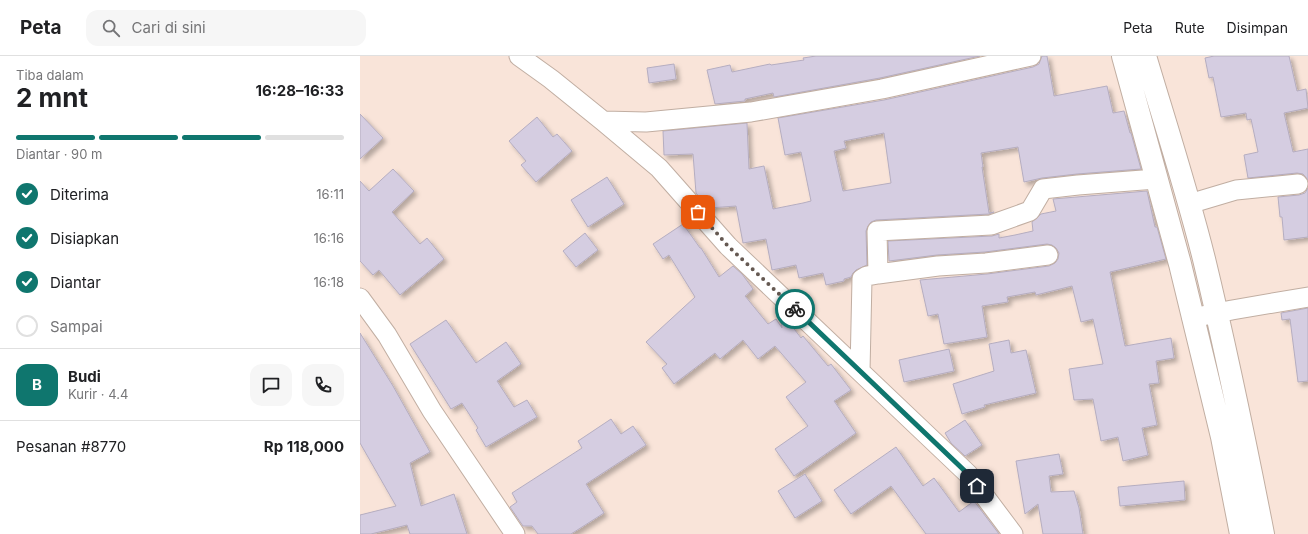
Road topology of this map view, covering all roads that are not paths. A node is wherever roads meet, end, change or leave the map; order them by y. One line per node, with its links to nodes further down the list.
1 (519, 56): 5 (street)
2 (1031, 56): 5 (street)
3 (1123, 56): 6 (main road)
4 (1145, 56): 8 (main road)
5 (603, 121): 15 (street)
6 (1156, 179): 10 (street); 14 (main road)
7 (1298, 184): 8 (street)
8 (1195, 202): 13 (main road)
9 (1048, 255): 10 (street)
10 (878, 274): 15 (street)
11 (1308, 297): 13 (street)
12 (360, 298): 16 (street)
13 (1224, 312): 14 (street); 19 (main road)
14 (1192, 318): 18 (main road)
15 (860, 370): 17 (street)
16 (515, 534)
17 (1013, 534)
18 (1241, 534)
19 (1263, 534)

